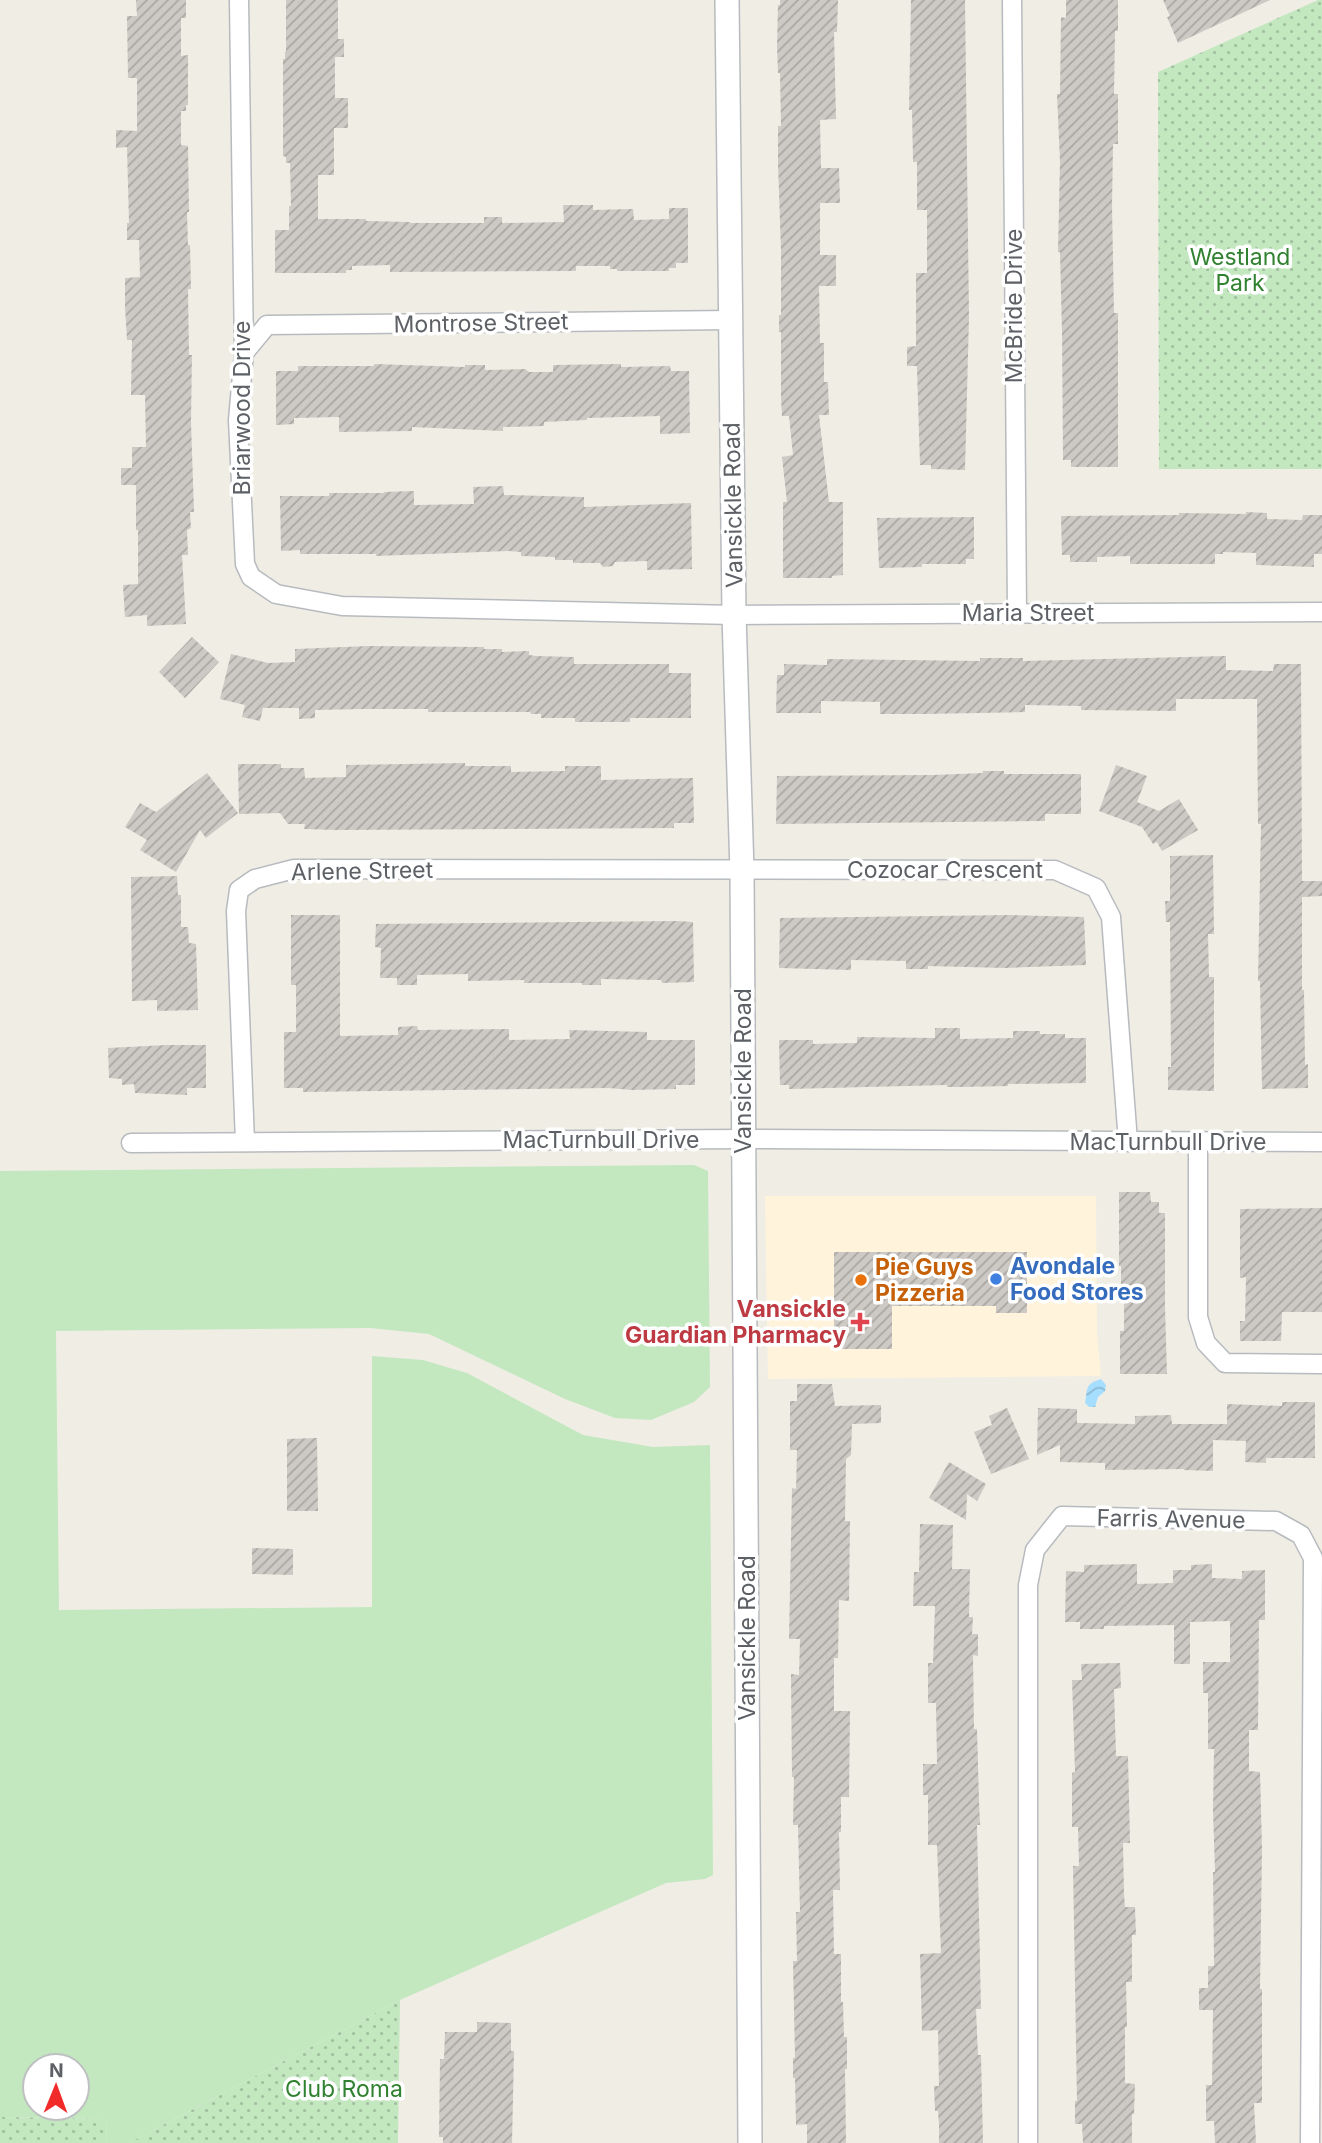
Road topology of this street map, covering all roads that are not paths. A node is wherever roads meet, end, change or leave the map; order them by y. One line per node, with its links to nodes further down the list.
1 (239, 0): 5 (street, Briarwood Drive)
2 (727, 0): 4 (street, Vansickle Road)
3 (1012, 0): 7 (street, McBride Drive)
4 (731, 320): 5 (street, Montrose Street); 8 (street, Vansickle Road)
5 (244, 353): 8 (street, Briarwood Drive)
6 (1322, 612): 7 (street, Maria Street)
7 (1017, 613): 8 (street, Maria Street)
8 (734, 615): 9 (street, Vansickle Road)
9 (742, 871): 10 (street, Vansickle Road); 12 (street, Arlene Street); 13 (street, Cozocar Crescent)
10 (744, 1139): 12 (street, MacTurnbull Drive); 13 (street, MacTurnbull Drive); 17 (street, Vansickle Road)
11 (1198, 1141): 13 (street, MacTurnbull Drive); 15 (street, MacTurnbull Drive); 16 (street)
12 (246, 1142): 14 (street, MacTurnbull Drive)
13 (1128, 1142)
14 (131, 1143)
15 (1322, 1143)
16 (1322, 1364)
17 (750, 2143)
18 (1028, 2143): 19 (street, Farris Avenue)
19 (1310, 2143)

